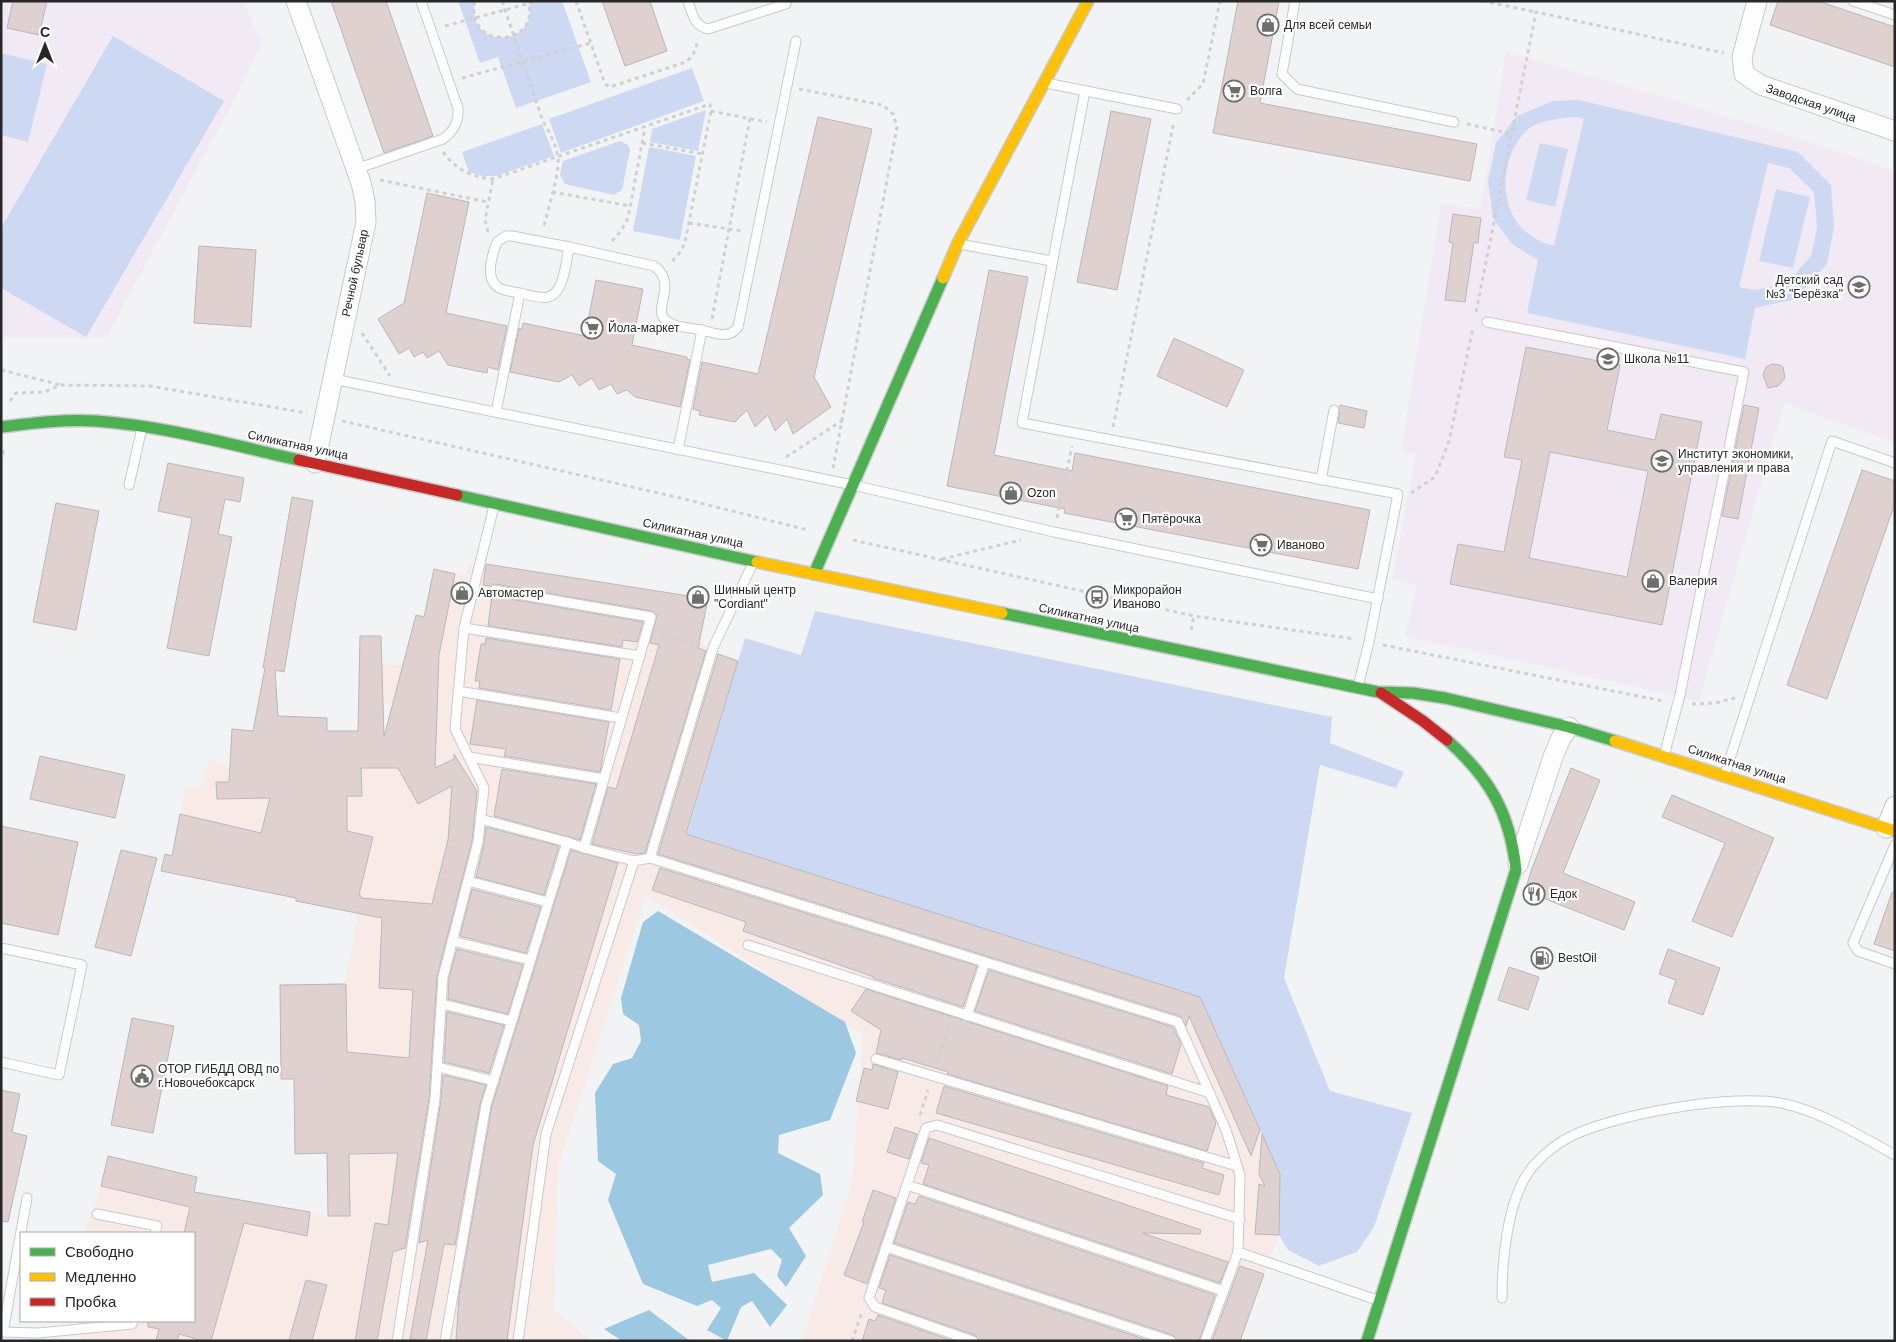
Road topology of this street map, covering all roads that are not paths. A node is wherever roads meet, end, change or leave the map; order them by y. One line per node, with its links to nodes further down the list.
1 (296, 1): 16 (street, Речной бульвар)
2 (421, 1): 16 (lane)
3 (688, 1): 8 (lane)
4 (1088, 1): 11 (street)
5 (1296, 1): 14 (lane)
6 (1757, 1): 15 (street, Заводская улица)
7 (1853, 1): 9 (lane)
8 (786, 4)
9 (1895, 15)
10 (796, 41): 22 (lane)
11 (1043, 82): 12 (lane); 17 (street)
12 (1084, 91): 13 (lane); 19 (lane)
13 (1177, 109)
14 (1454, 122)
15 (1895, 131)
16 (356, 169): 23 (street, Речной бульвар)
17 (958, 243): 19 (lane); 33 (street)
18 (569, 247): 20 (lane); 20 (lane); 22 (lane)
19 (1052, 261): 31 (lane)
20 (520, 293): 25 (lane)
21 (1487, 322): 46 (lane)
22 (706, 331): 28 (lane)
23 (333, 379): 25 (lane); 29 (street, Речной бульвар)
24 (1334, 410): 31 (lane)
25 (496, 412): 28 (lane)
26 (143, 426): 27 (street, Силикатная улица); 29 (street, Силикатная улица); 32 (lane)
27 (1, 427)
28 (678, 450): 33 (lane)
29 (316, 463): 34 (street, Силикатная улица)
30 (1895, 463): 48 (lane)
31 (1321, 480): 38 (lane)
32 (129, 485)
33 (853, 485): 36 (street); 38 (lane)
34 (495, 503): 35 (street, Силикатная улица); 39 (lane)
35 (754, 561): 36 (street, Силикатная улица); 56 (lane)
36 (814, 574): 41 (street, Силикатная улица)
37 (494, 590): 40 (lane)
38 (1378, 599): 41 (lane)
39 (464, 628): 40 (lane); 42 (lane)
40 (640, 656): 44 (lane)
41 (1358, 687): 43 (street, Силикатная улица)
42 (458, 691): 44 (lane); 47 (lane)
43 (1378, 692): 45 (street, Силикатная улица); 58 (street)
44 (622, 718): 49 (lane)
45 (1569, 727): 46 (street, Силикатная улица); 58 (street)
46 (1664, 754): 48 (street, Силикатная улица)
47 (469, 757): 49 (lane); 51 (lane)
48 (1725, 774): 52 (street, Силикатная улица)
49 (604, 779): 55 (lane)
50 (1895, 806): 52 (street)
51 (480, 820): 53 (lane); 59 (lane)
52 (1890, 830)
53 (567, 842): 55 (lane); 60 (lane)
54 (1895, 845): 66 (lane)
55 (584, 848): 57 (lane)
56 (650, 858): 57 (lane); 65 (lane)
57 (634, 861): 94 (lane)
58 (1516, 870): 88 (street)
59 (468, 881): 60 (lane); 61 (lane)
60 (548, 902): 64 (lane)
61 (452, 941): 64 (lane); 67 (lane)
62 (748, 945): 68 (lane)
63 (1, 948): 71 (lane)
64 (530, 960): 69 (lane)
65 (985, 962): 68 (lane); 74 (lane)
66 (1895, 964)
67 (442, 1004): 69 (lane); 72 (lane)
68 (967, 1016): 74 (lane)
69 (512, 1021): 73 (lane)
70 (876, 1059): 76 (lane)
71 (1, 1062)
72 (438, 1068): 73 (lane); 92 (lane)
73 (494, 1081): 93 (lane)
74 (1210, 1093): 76 (lane)
75 (1895, 1155): 87 (lane)
76 (1237, 1166): 80 (lane)
77 (907, 1185): 80 (lane); 84 (lane); 86 (lane)
78 (27, 1198): 81 (lane)
79 (97, 1214): 82 (lane)
80 (1240, 1219): 85 (lane)
81 (21, 1232)
82 (155, 1232)
83 (20, 1236): 90 (lane)
84 (886, 1248): 95 (lane); 96 (lane)
85 (1238, 1252): 86 (lane); 88 (lane)
86 (1224, 1291): 97 (lane)
87 (1502, 1298)
88 (1380, 1301): 98 (street)
89 (133, 1322): 91 (lane)
90 (2, 1332): 91 (lane)
91 (37, 1337)
92 (397, 1341)
93 (445, 1341)
94 (518, 1341)
95 (973, 1341)
96 (1171, 1341)
97 (1206, 1341)
98 (1367, 1341)

